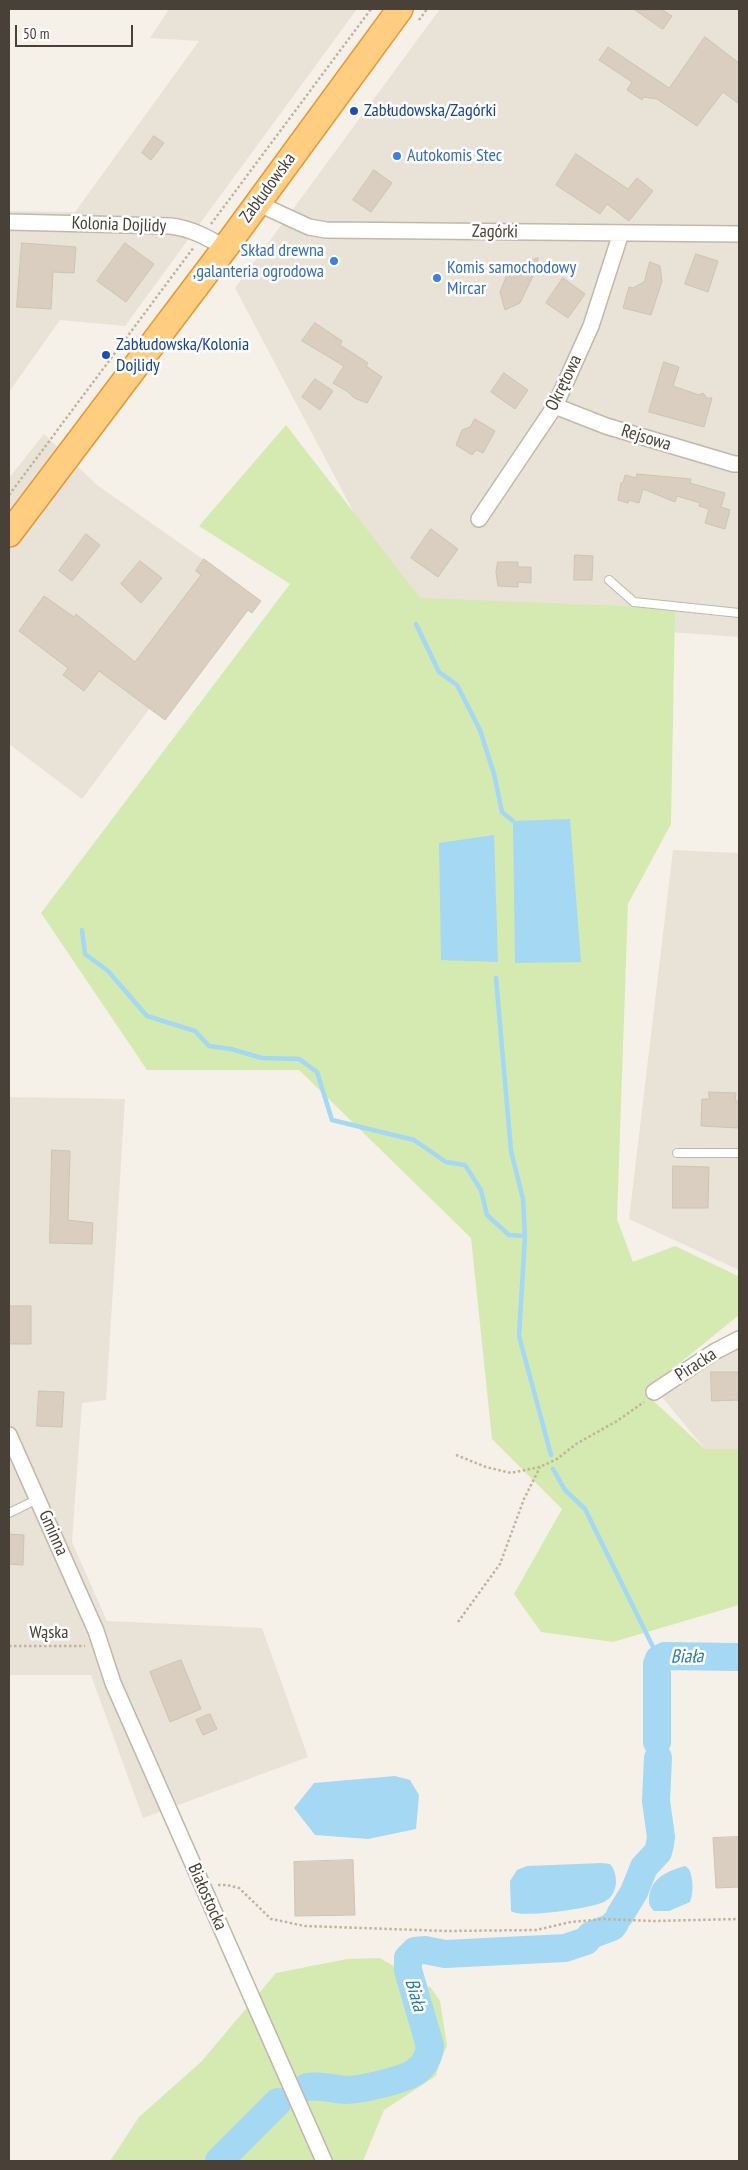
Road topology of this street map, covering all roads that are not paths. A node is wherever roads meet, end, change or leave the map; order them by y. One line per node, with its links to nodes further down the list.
1 (400, 9): 2 (highway, Zabłudowska)
2 (257, 203): 4 (street, Zagórki); 6 (highway, Zabłudowska)
3 (9, 222): 6 (street, Kolonia Dojlidy)
4 (621, 233): 5 (street, Zagórki); 7 (street, Okrętowa)
5 (739, 234)
6 (225, 248): 10 (highway, Zabłudowska)
7 (555, 406): 8 (street, Rejsowa); 9 (street, Okrętowa)
8 (739, 464)
9 (479, 519)
10 (9, 534)
11 (609, 580): 12 (lane)
12 (739, 613)
13 (677, 1153): 14 (lane)
14 (739, 1153)
15 (739, 1339): 16 (street, Piracka)
16 (654, 1392)
17 (9, 1435): 18 (street, Gminna)
18 (38, 1499): 19 (lane); 20 (street, Gminna)
19 (9, 1513)
20 (96, 1631): 21 (street, Białostocka)
21 (324, 2161)

